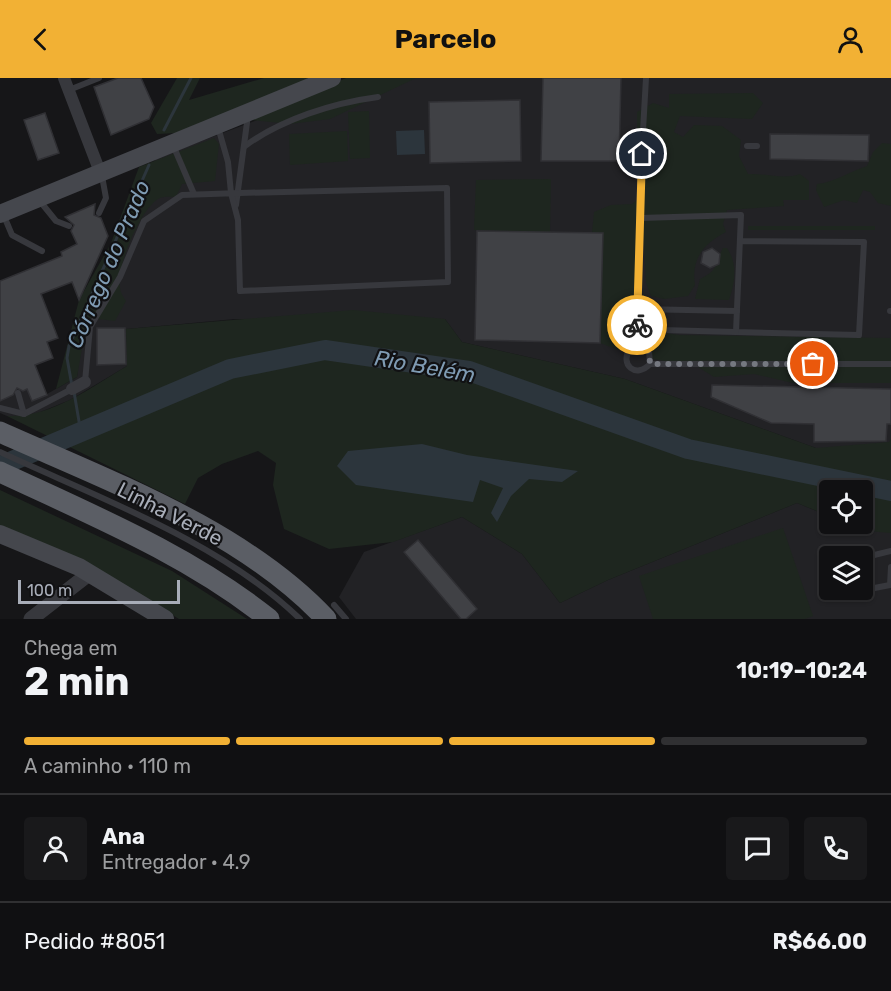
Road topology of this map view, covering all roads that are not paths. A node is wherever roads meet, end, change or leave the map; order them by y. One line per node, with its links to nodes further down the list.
1 (97, 78): 4 (lane)
2 (332, 78): 6 (main road)
3 (646, 78): 22 (lane)
4 (67, 84): 14 (street)
5 (378, 97): 9 (lane)
6 (248, 112): 7 (main road); 9 (lane)
7 (217, 125): 8 (main road); 13 (lane)
8 (172, 143): 14 (main road); 17 (lane)
9 (245, 146): 12 (lane)
10 (747, 146): 11 (lane)
11 (757, 146)
12 (244, 158): 13 (lane); 16 (lane)
13 (228, 162): 15 (lane)
14 (100, 172): 18 (main road); 21 (lane)
15 (231, 193): 16 (lane); 17 (lane); 19 (lane)
16 (240, 193): 19 (lane); 19 (lane)
17 (194, 194): 33 (lane)
18 (38, 198): 20 (main road); 23 (lane)
19 (236, 206)
20 (2, 213): 25 (lane)
21 (99, 213)
22 (640, 218): 24 (lane); 26 (lane)
23 (69, 226)
24 (740, 241): 28 (lane); 29 (lane)
25 (42, 251)
26 (637, 309): 27 (lane); 30 (lane)
27 (661, 310): 28 (lane); 29 (lane)
28 (737, 311): 29 (lane)
29 (736, 332)
30 (637, 345): 31 (lane); 31 (lane)
31 (650, 364): 32 (lane)
32 (891, 364)
33 (85, 382): 34 (street)
34 (72, 389): 37 (lane)
35 (18, 393): 37 (lane)
36 (0, 408): 37 (lane)
37 (24, 414)
38 (0, 432): 47 (highway, Linha Verde)
39 (1, 459): 40 (highway, Linha Verde)
40 (31, 476): 50 (highway, Linha Verde); 51 (lane)
41 (0, 534): 45 (main road)
42 (891, 550): 43 (lane)
43 (873, 555)
44 (891, 567): 46 (lane)
45 (90, 573): 48 (street); 49 (main road)
46 (873, 588)
47 (330, 612): 52 (lane)
48 (31, 619)
49 (165, 619)
50 (269, 619)
51 (300, 619)
52 (346, 619)

